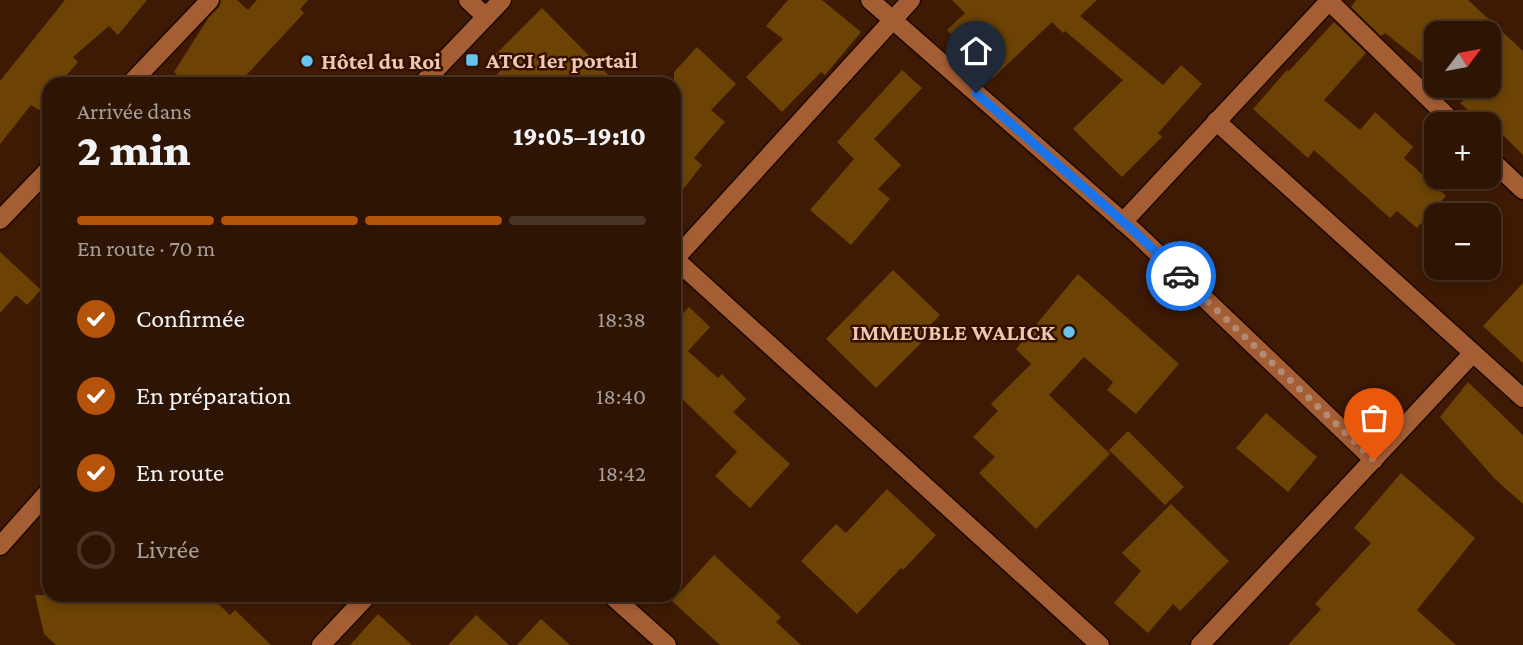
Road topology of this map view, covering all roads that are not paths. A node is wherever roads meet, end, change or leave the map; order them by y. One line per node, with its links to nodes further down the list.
1 (209, 0): 9 (street)
2 (468, 0): 7 (street)
3 (502, 0): 7 (street)
4 (870, 0): 8 (street)
5 (911, 0): 8 (street)
6 (1329, 1): 11 (street); 12 (street)
7 (486, 18): 10 (street)
8 (892, 20): 17 (street); 18 (street)
9 (137, 77)
10 (429, 77)
11 (1443, 112)
12 (1216, 121): 17 (street); 20 (street)
13 (1501, 169): 15 (street)
14 (42, 176): 16 (street)
15 (1523, 190)
16 (0, 220)
17 (1123, 222): 22 (street)
18 (681, 252)
19 (681, 266): 29 (street)
20 (1473, 353): 21 (street); 22 (street)
21 (1523, 398)
22 (1374, 460): 30 (street)
23 (42, 499): 24 (street)
24 (0, 546)
25 (361, 602): 27 (street)
26 (619, 602): 28 (street)
27 (321, 645)
28 (667, 645)
29 (1100, 645)
30 (1200, 645)

